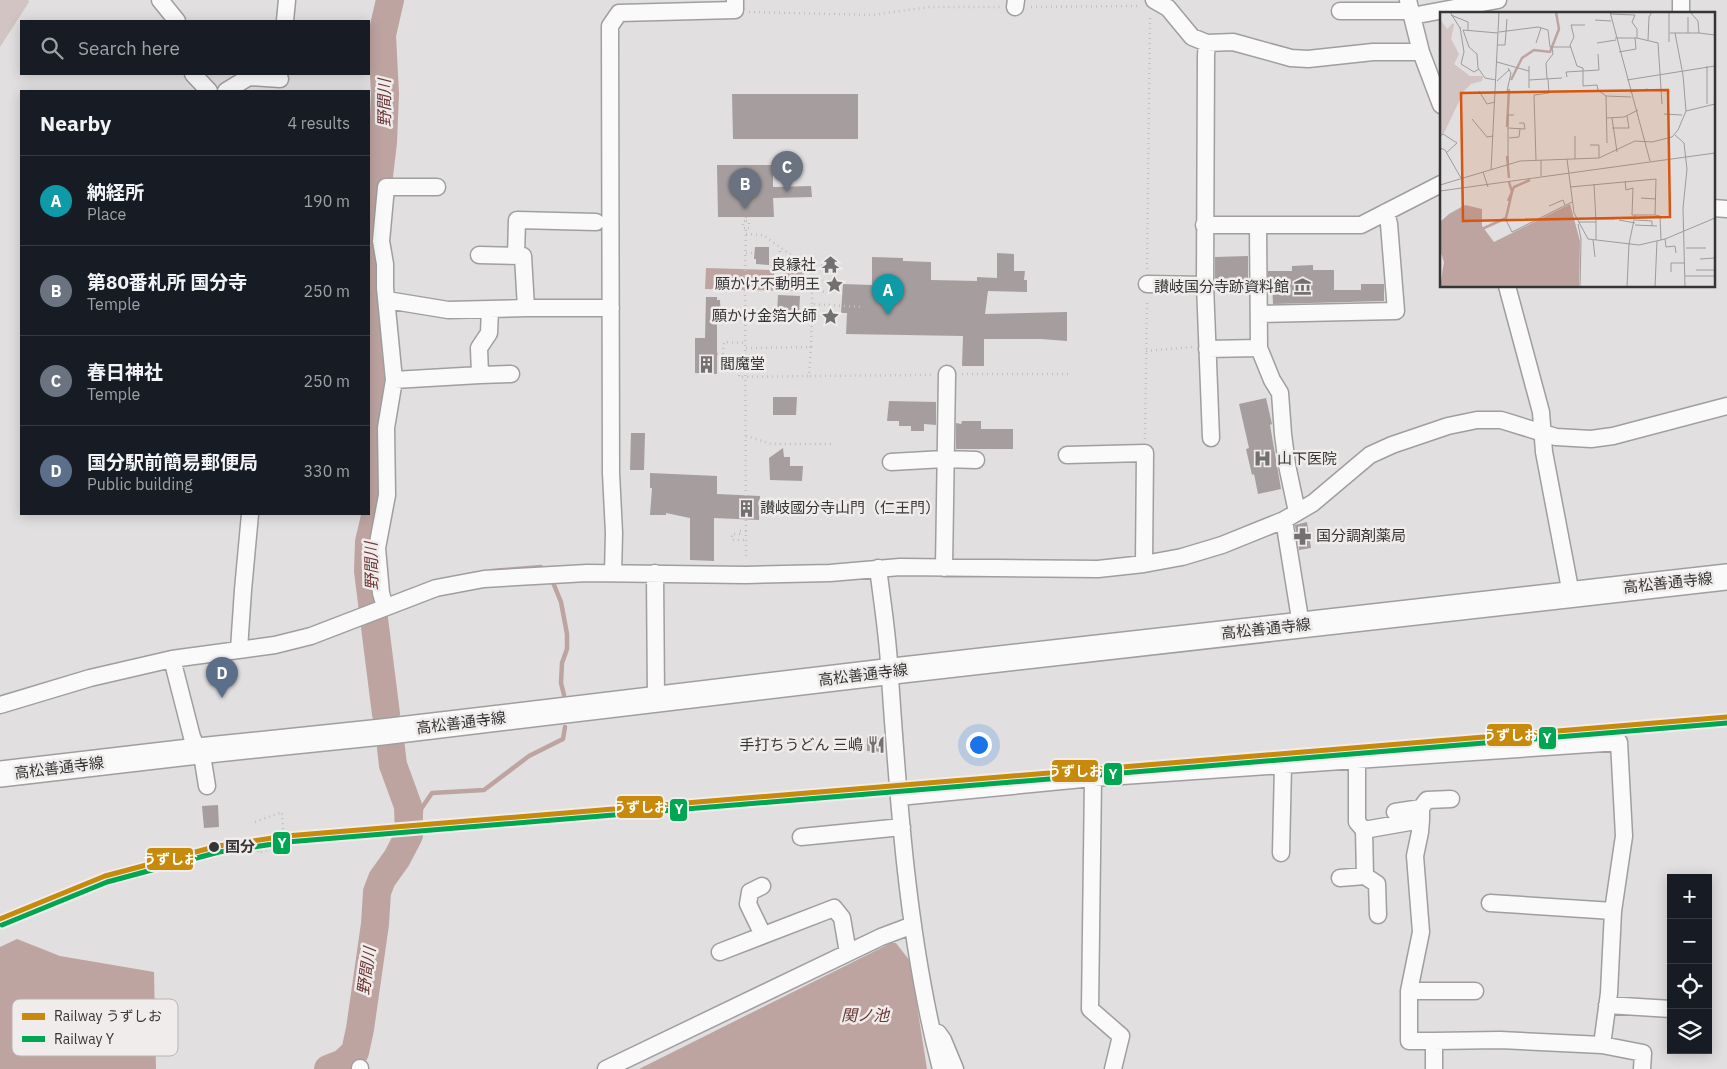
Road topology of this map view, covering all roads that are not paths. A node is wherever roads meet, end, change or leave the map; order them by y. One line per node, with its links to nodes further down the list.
1 (160, 0): 8 (street)
2 (287, 0): 9 (street)
3 (1493, 0): 6 (street)
4 (735, 5): 32 (street)
5 (1152, 5): 10 (street)
6 (1410, 9): 7 (street); 11 (street)
7 (1340, 11)
8 (176, 20)
9 (285, 20)
10 (1207, 43): 11 (street); 23 (street)
11 (1421, 52): 16 (street)
12 (194, 75): 14 (street)
13 (280, 81): 15 (street)
14 (208, 90)
15 (228, 90)
16 (1440, 102)
17 (1440, 185): 21 (street)
18 (437, 187): 30 (street)
19 (1714, 208): 20 (street)
20 (1727, 209)
21 (1386, 212): 24 (street); 34 (street)
22 (596, 222): 26 (street)
23 (1204, 225): 24 (street); 28 (street)
24 (1258, 226): 34 (street)
25 (479, 255): 26 (street)
26 (516, 256): 31 (street)
27 (1147, 284): 28 (street)
28 (1205, 285): 36 (street)
29 (1509, 288): 42 (street)
30 (387, 300): 33 (street); 40 (street)
31 (526, 308): 32 (street); 33 (street)
32 (611, 308): 53 (street)
33 (490, 309): 39 (street)
34 (1259, 314): 35 (street)
35 (1259, 348): 36 (street); 49 (street)
36 (1207, 349): 43 (street)
37 (510, 374): 39 (street)
38 (947, 374): 45 (street)
39 (480, 375): 40 (street)
40 (394, 380): 57 (street)
41 (1727, 406): 42 (street)
42 (1543, 433): 49 (street); 56 (street)
43 (1211, 438)
44 (1067, 455): 50 (street)
45 (944, 459): 46 (street); 47 (street); 52 (street)
46 (976, 460)
47 (891, 462)
48 (250, 515): 59 (street)
49 (1290, 516): 50 (street); 58 (street)
50 (1144, 564): 52 (street)
51 (878, 568): 52 (street); 54 (street); 61 (street)
52 (944, 568)
53 (613, 573): 54 (street); 57 (street)
54 (655, 573): 62 (street)
55 (1727, 577): 56 (main road, 高松善通寺線)
56 (1571, 594): 58 (main road, 高松善通寺線)
57 (377, 611): 59 (street)
58 (1301, 625): 61 (main road, 高松善通寺線)
59 (239, 649): 60 (street)
60 (172, 659): 63 (street); 64 (street)
61 (889, 672): 62 (main road, 高松善通寺線); 70 (street)
62 (656, 700): 64 (main road, 高松善通寺線)
63 (0, 704)
64 (198, 751): 67 (main road, 高松善通寺線); 69 (street)
65 (1357, 760): 66 (street); 75 (street); 82 (street)
66 (1283, 765): 68 (street); 77 (street)
67 (0, 774)
68 (1093, 778): 70 (street); 98 (street)
69 (207, 786)
70 (899, 797): 74 (street)
71 (1451, 799): 73 (street)
72 (1395, 812): 73 (street)
73 (1421, 814): 75 (street); 88 (street)
74 (902, 827): 76 (street); 84 (street)
75 (1364, 830): 78 (street)
76 (801, 837)
77 (1281, 853)
78 (1365, 876): 79 (street); 83 (street)
79 (1340, 878)
80 (762, 886): 85 (street)
81 (1490, 903): 82 (street)
82 (1613, 911): 90 (street)
83 (1378, 915)
84 (913, 925): 87 (street); 92 (street)
85 (763, 935): 86 (street); 87 (street)
86 (720, 952)
87 (848, 953): 95 (street)
88 (1409, 991): 89 (street); 93 (street)
89 (1475, 991)
90 (1607, 1005): 91 (street); 94 (street)
91 (1667, 1009)
92 (929, 1021): 96 (street); 97 (street)
93 (1434, 1041): 94 (street); 99 (street)
94 (1602, 1045): 100 (street)
95 (606, 1069)
96 (941, 1069)
97 (955, 1069)
98 (1113, 1069)
99 (1434, 1069)
100 (1642, 1069)

